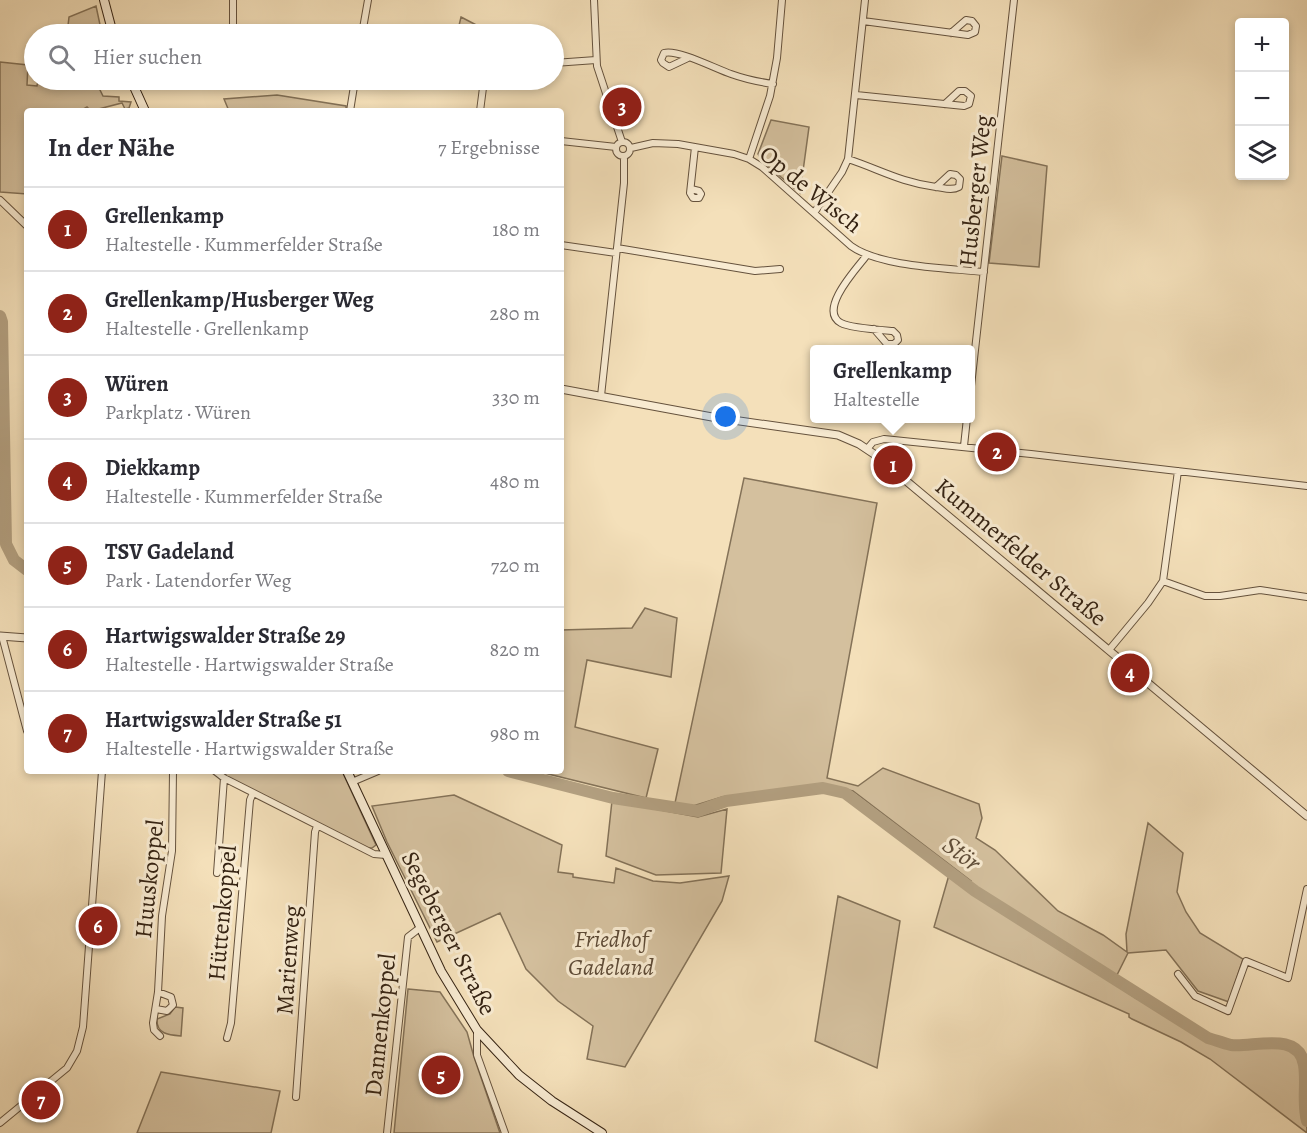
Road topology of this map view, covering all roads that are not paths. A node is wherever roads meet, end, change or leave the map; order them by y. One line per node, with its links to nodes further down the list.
1 (104, 0): 9 (main road)
2 (233, 0): 10 (street)
3 (368, 0): 11 (street)
4 (594, 0): 14 (street)
5 (782, 0): 16 (street)
6 (865, 0): 8 (street)
7 (1014, 0): 41 (street, Husberger Weg)
8 (863, 21): 12 (street); 20 (street)
9 (110, 24)
10 (233, 24)
11 (364, 24)
12 (951, 33)
13 (688, 58): 16 (street)
14 (597, 60): 15 (street); 26 (street)
15 (564, 62)
16 (773, 84): 30 (street)
17 (136, 90): 22 (main road)
18 (354, 90): 23 (street)
19 (483, 90): 24 (street)
20 (856, 95): 21 (street); 31 (street)
21 (945, 104)
22 (144, 108)
23 (350, 108)
24 (480, 108)
25 (564, 141): 26 (street)
26 (619, 145): 28 (street); 29 (street)
27 (695, 147): 28 (street, Op de Wisch); 30 (street, Op de Wisch); 33 (street)
28 (631, 148): 29 (street)
29 (624, 157): 38 (street)
30 (750, 159): 35 (street, Op de Wisch)
31 (848, 159): 32 (street); 35 (street)
32 (936, 187)
33 (690, 189)
34 (0, 200): 36 (street)
35 (814, 213): 39 (street, Op de Wisch)
36 (24, 223)
37 (564, 245): 38 (street)
38 (617, 250): 40 (street); 45 (street)
39 (867, 255): 41 (street, Op de Wisch); 42 (street, Op de Wisch)
40 (780, 270)
41 (984, 272): 43 (street, Husberger Weg)
42 (874, 329)
43 (975, 351)
44 (564, 389): 45 (street, Kummerfelder Straße)
45 (601, 396): 48 (street, Kummerfelder Straße)
46 (966, 423): 47 (street)
47 (964, 446): 48 (street); 49 (street)
48 (867, 449): 55 (street, Kummerfelder Straße)
49 (1178, 471): 50 (street); 51 (street)
50 (1307, 486)
51 (1163, 581): 52 (street); 55 (street)
52 (1307, 597)
53 (1, 636): 54 (street); 56 (street)
54 (24, 638)
55 (1109, 650): 65 (street, Kummerfelder Straße)
56 (24, 720)
57 (102, 774): 78 (street)
58 (173, 774): 72 (street, Huuskoppel)
59 (219, 774): 62 (street)
60 (348, 774): 63 (main road, Segeberger Straße)
61 (371, 774): 63 (street)
62 (224, 778): 64 (street); 68 (street)
63 (352, 782): 67 (main road, Segeberger Straße)
64 (253, 793): 66 (street); 76 (street, Hüttenkoppel)
65 (1307, 816)
66 (317, 826): 67 (street); 77 (street, Marienweg)
67 (386, 855): 70 (main road, Segeberger Straße)
68 (217, 873)
69 (1307, 889): 71 (street)
70 (421, 927): 74 (main road, Segeberger Straße); 79 (street, Dannenkoppel)
71 (1178, 974)
72 (158, 992): 73 (street, Huuskoppel); 73 (street, Huuskoppel)
73 (156, 1009): 75 (street, Huuskoppel)
74 (477, 1030): 80 (street); 81 (main road, Segeberger Straße)
75 (160, 1036)
76 (227, 1038)
77 (296, 1097)
78 (0, 1124)
79 (387, 1133)
80 (505, 1133)
81 (602, 1133)

